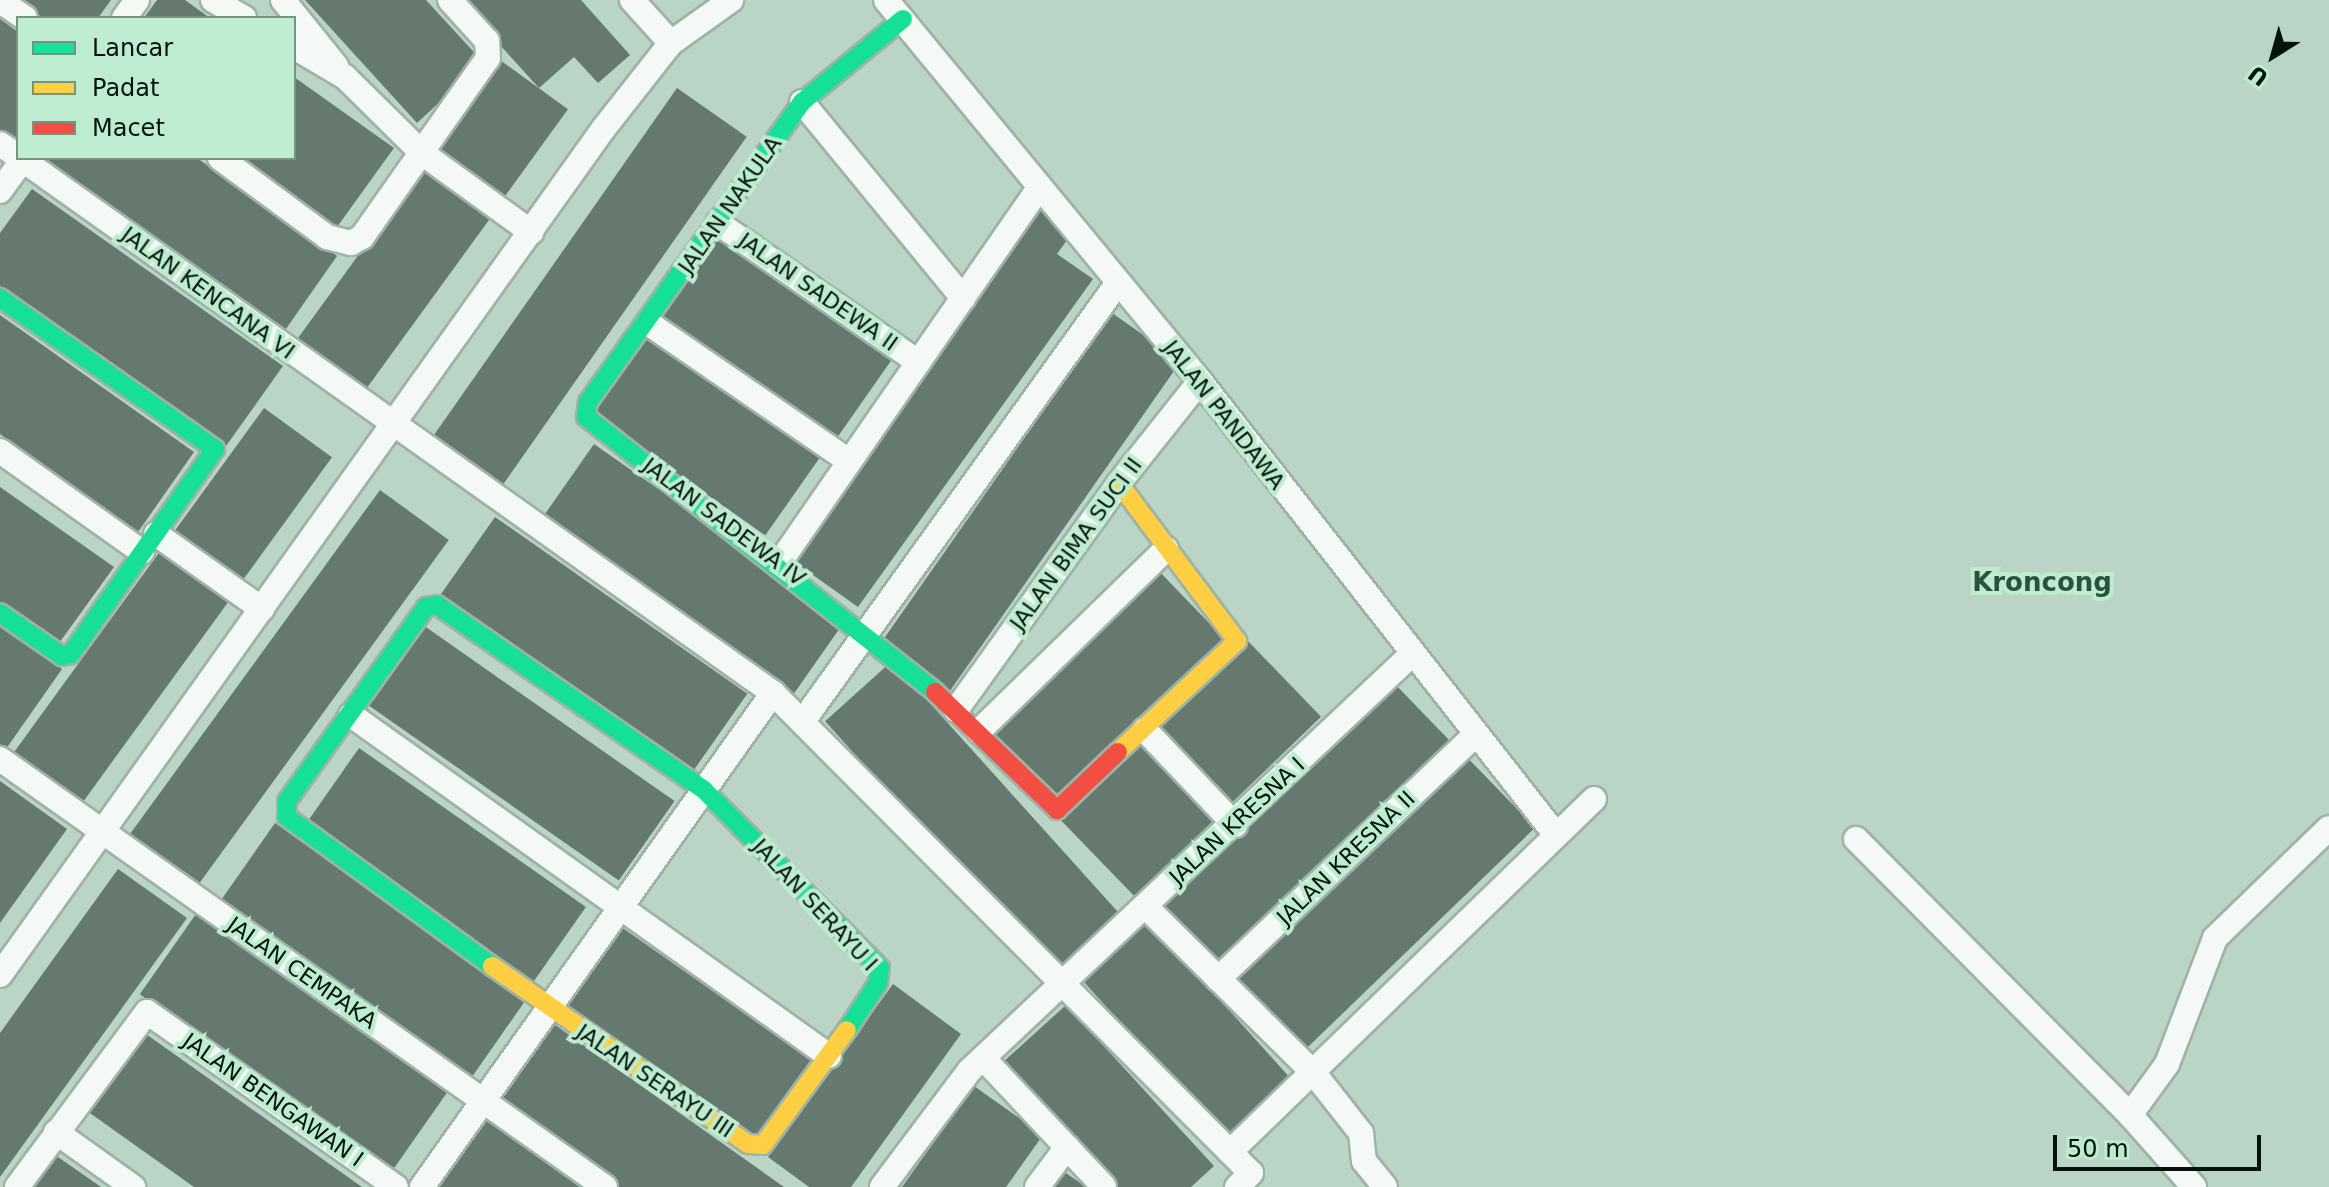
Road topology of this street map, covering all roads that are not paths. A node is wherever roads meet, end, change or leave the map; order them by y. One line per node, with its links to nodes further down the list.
1 (213, 0): 9 (street)
2 (283, 0): 11 (street)
3 (450, 0): 17 (street)
4 (632, 0): 13 (street)
5 (731, 0): 13 (street)
6 (886, 0): 12 (street, JALAN PANDAWA)
7 (0, 1): 8 (street)
8 (22, 16)
9 (241, 16)
10 (296, 16): 15 (street)
11 (296, 16)
12 (903, 19): 16 (street, JALAN NAKULA); 21 (street, JALAN PANDAWA)
13 (671, 43): 24 (street)
14 (296, 48): 15 (street)
15 (345, 77): 17 (street)
16 (802, 102): 23 (street, JALAN NAKULA); 27 (street)
17 (422, 153): 20 (street); 24 (street)
18 (20, 160): 22 (street)
19 (24, 160): 32 (street, JALAN KENCANA VI)
20 (223, 160)
21 (1038, 189): 25 (street, JALAN PANDAWA); 27 (street)
22 (0, 191)
23 (718, 223): 28 (street, JALAN NAKULA); 29 (street, JALAN SADEWA II)
24 (531, 232): 32 (street)
25 (1117, 284): 30 (street, JALAN PANDAWA); 41 (street)
26 (0, 298): 36 (street)
27 (963, 298): 29 (street)
28 (648, 323): 31 (street, JALAN NAKULA); 34 (street)
29 (918, 362): 34 (street)
30 (1200, 381): 35 (street, JALAN BIMA SUCI II); 42 (street, JALAN PANDAWA)
31 (585, 414): 38 (street, JALAN SADEWA IV)
32 (394, 426): 39 (street); 43 (street, JALAN KENCANA VI)
33 (0, 451): 36 (street)
34 (849, 461): 38 (street)
35 (1119, 483): 37 (street); 44 (street, JALAN BIMA SUCI II)
36 (149, 543): 39 (street); 40 (street)
37 (1166, 549): 47 (street); 48 (street)
38 (780, 562): 41 (street, JALAN SADEWA IV)
39 (262, 609): 55 (street)
40 (0, 613)
41 (864, 631): 44 (street, JALAN SADEWA IV); 46 (street)
42 (1411, 655): 49 (street, JALAN PANDAWA); 53 (street, JALAN KRESNA I)
43 (773, 693): 46 (street, JALAN KENCANA VI); 51 (street)
44 (956, 710): 48 (street, JALAN SADEWA IV)
45 (351, 715): 51 (street); 59 (street); 63 (street, JALAN SERAYU III)
46 (803, 721): 62 (street, JALAN KENCANA VI)
47 (1145, 730): 48 (street, JALAN SADEWA IV); 53 (street)
48 (979, 731)
49 (1474, 736): 56 (street, JALAN PANDAWA); 61 (street, JALAN KRESNA II)
50 (0, 759): 55 (street, JALAN CEMPAKA)
51 (704, 790): 59 (street); 64 (street, JALAN SERAYU I)
52 (1594, 799): 56 (street)
53 (1235, 825): 58 (street, JALAN KRESNA I)
54 (2329, 828): 68 (street)
55 (102, 832): 60 (street); 67 (street, JALAN CEMPAKA)
56 (1556, 835): 66 (street)
57 (1856, 839): 68 (street)
58 (1146, 907): 61 (street); 62 (street, JALAN KRESNA I)
59 (619, 909): 63 (street); 64 (street)
60 (0, 975)
61 (1218, 979): 66 (street)
62 (1061, 985): 65 (street, JALAN KRESNA I); 72 (street, JALAN KENCANA VI)
63 (549, 1008): 67 (street); 70 (street, JALAN SERAYU III)
64 (829, 1056): 70 (street, JALAN SERAYU I)
65 (984, 1059): 71 (street); 78 (street, JALAN KRESNA I)
66 (1313, 1072): 72 (street); 82 (street)
67 (483, 1101): 76 (street); 77 (street, JALAN CEMPAKA)
68 (2130, 1115): 83 (street)
69 (56, 1132): 73 (street); 74 (street); 75 (street, JALAN BENGAWAN I)
70 (763, 1145)
71 (1067, 1147): 79 (street); 80 (street)
72 (1230, 1152): 81 (street, JALAN KENCANA VI)
73 (17, 1187)
74 (133, 1187)
75 (396, 1187)
76 (422, 1187)
77 (605, 1187)
78 (882, 1187)
79 (1037, 1187)
80 (1104, 1187)
81 (1237, 1187)
82 (1385, 1187)
83 (2194, 1187)

